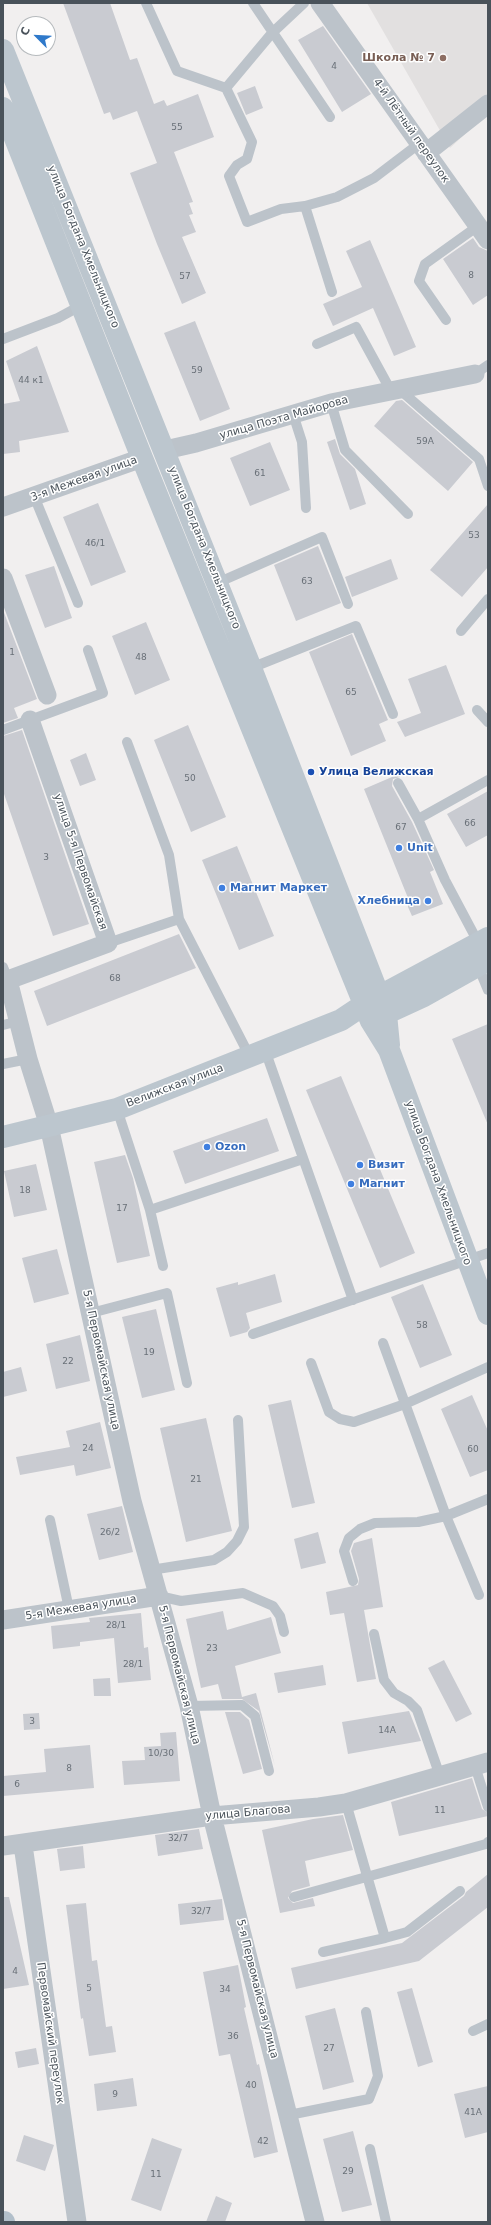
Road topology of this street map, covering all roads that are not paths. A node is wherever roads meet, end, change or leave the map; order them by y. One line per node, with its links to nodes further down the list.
1 (146, 3): 7 (lane)
2 (253, 3): 5 (lane)
3 (304, 3): 5 (lane)
4 (320, 3): 11 (street, 4-й Лётный переулок)
5 (272, 32): 7 (lane); 10 (lane)
6 (3, 50): 23 (main road, улица Богдана Хмельницкого)
7 (226, 88): 12 (lane)
8 (488, 104): 11 (street)
9 (3, 108): 15 (main road, улица Богдана Хмельницкого)
10 (330, 117)
11 (423, 148): 12 (lane); 13 (street, 4-й Лётный переулок)
12 (305, 206): 14 (lane)
13 (483, 233): 16 (lane)
14 (332, 292)
15 (82, 305): 17 (lane); 24 (main road, улица Богдана Хмельницкого)
16 (446, 320)
17 (3, 339)
18 (317, 344): 20 (lane)
19 (482, 369): 20 (street, улица Поэта Майорова)
20 (395, 390): 21 (street, улица Поэта Майорова); 25 (lane)
21 (331, 403): 22 (street, улица Поэта Майорова); 29 (lane)
22 (293, 414): 23 (street, улица Поэта Майорова); 28 (lane)
23 (165, 450): 24 (main road, 3-я Межевая улица); 31 (main road, улица Богдана Хмельницкого)
24 (142, 458): 26 (street, 3-я Межевая улица); 53 (main road, улица Богдана Хмельницкого)
25 (488, 486)
26 (34, 496): 27 (street, 3-я Межевая улица); 33 (lane)
27 (3, 507)
28 (306, 508)
29 (408, 514)
30 (3, 578): 38 (street)
31 (217, 583): 34 (lane); 37 (main road, улица Богдана Хмельницкого)
32 (488, 599): 35 (lane)
33 (78, 603)
34 (348, 604)
35 (461, 631)
36 (88, 650): 41 (lane)
37 (251, 668): 40 (lane); 53 (main road, улица Богдана Хмельницкого)
38 (47, 695)
39 (477, 710): 42 (lane)
40 (393, 714)
41 (30, 720): 43 (lane); 49 (street, улица 5-я Первомайская)
42 (488, 722)
43 (3, 730)
44 (127, 742): 48 (lane)
45 (488, 780): 47 (lane)
46 (398, 783): 47 (lane)
47 (418, 819): 50 (lane)
48 (179, 919): 49 (lane); 55 (lane)
49 (108, 943): 51 (street, улица 5-я Первомайская)
50 (483, 952): 52 (lane); 53 (main road, Велижская улица)
51 (6, 974): 54 (street, улица 5-я Первомайская)
52 (488, 990)
53 (375, 1009): 55 (main road, Велижская улица); 64 (main road, улица Богдана Хмельницкого)
54 (11, 1023): 56 (street, улица 5-я Первомайская)
55 (258, 1054): 58 (main road, Велижская улица); 61 (lane)
56 (28, 1059): 57 (lane); 59 (street, улица 5-я Первомайская)
57 (3, 1064)
58 (117, 1109): 59 (main road, Велижская улица); 62 (lane)
59 (49, 1126): 60 (main road, Велижская улица); 67 (street, 5-я Первомайская улица)
60 (3, 1137)
61 (303, 1159): 62 (lane); 66 (lane)
62 (150, 1210): 65 (lane)
63 (488, 1253): 64 (lane)
64 (466, 1260): 66 (lane); 68 (main road, улица Богдана Хмельницкого)
65 (163, 1266)
66 (353, 1300): 69 (lane)
67 (91, 1313): 73 (lane); 79 (street, 5-я Первомайская улица)
68 (488, 1314)
69 (253, 1334)
70 (383, 1343): 74 (lane)
71 (311, 1363): 74 (lane)
72 (488, 1367): 74 (lane)
73 (188, 1383)
74 (405, 1404): 77 (lane)
75 (238, 1420): 79 (lane)
76 (488, 1499): 77 (lane)
77 (446, 1516): 80 (lane); 82 (lane)
78 (50, 1520): 83 (lane)
79 (151, 1570): 81 (street, 5-я Первомайская улица)
80 (353, 1581)
81 (159, 1596): 83 (street, 5-я Межевая улица); 85 (lane); 87 (street, 5-я Первомайская улица)
82 (479, 1596)
83 (69, 1609): 84 (street, 5-я Межевая улица)
84 (3, 1620)
85 (284, 1632)
86 (374, 1634): 90 (lane)
87 (189, 1706): 89 (lane); 93 (street, 5-я Первомайская улица)
88 (482, 1764): 90 (street, улица Благова); 92 (lane)
89 (269, 1771)
90 (440, 1776): 91 (street, улица Благова)
91 (346, 1803): 93 (street, улица Благова); 97 (lane)
92 (488, 1807)
93 (212, 1816): 95 (street, улица Благова); 105 (street, 5-я Первомайская улица)
94 (488, 1842): 97 (lane)
95 (23, 1845): 96 (street, улица Благова); 107 (street, Первомайский переулок)
96 (3, 1846)
97 (367, 1876): 99 (lane); 100 (lane)
98 (460, 1891): 100 (lane)
99 (294, 1896)
100 (384, 1938): 101 (lane)
101 (323, 1952)
102 (366, 2012): 105 (lane)
103 (488, 2024): 104 (lane)
104 (473, 2031)
105 (289, 2115): 108 (street, 5-я Первомайская улица)
106 (370, 2149): 109 (lane)
107 (76, 2222)
108 (315, 2222)
109 (386, 2222)

